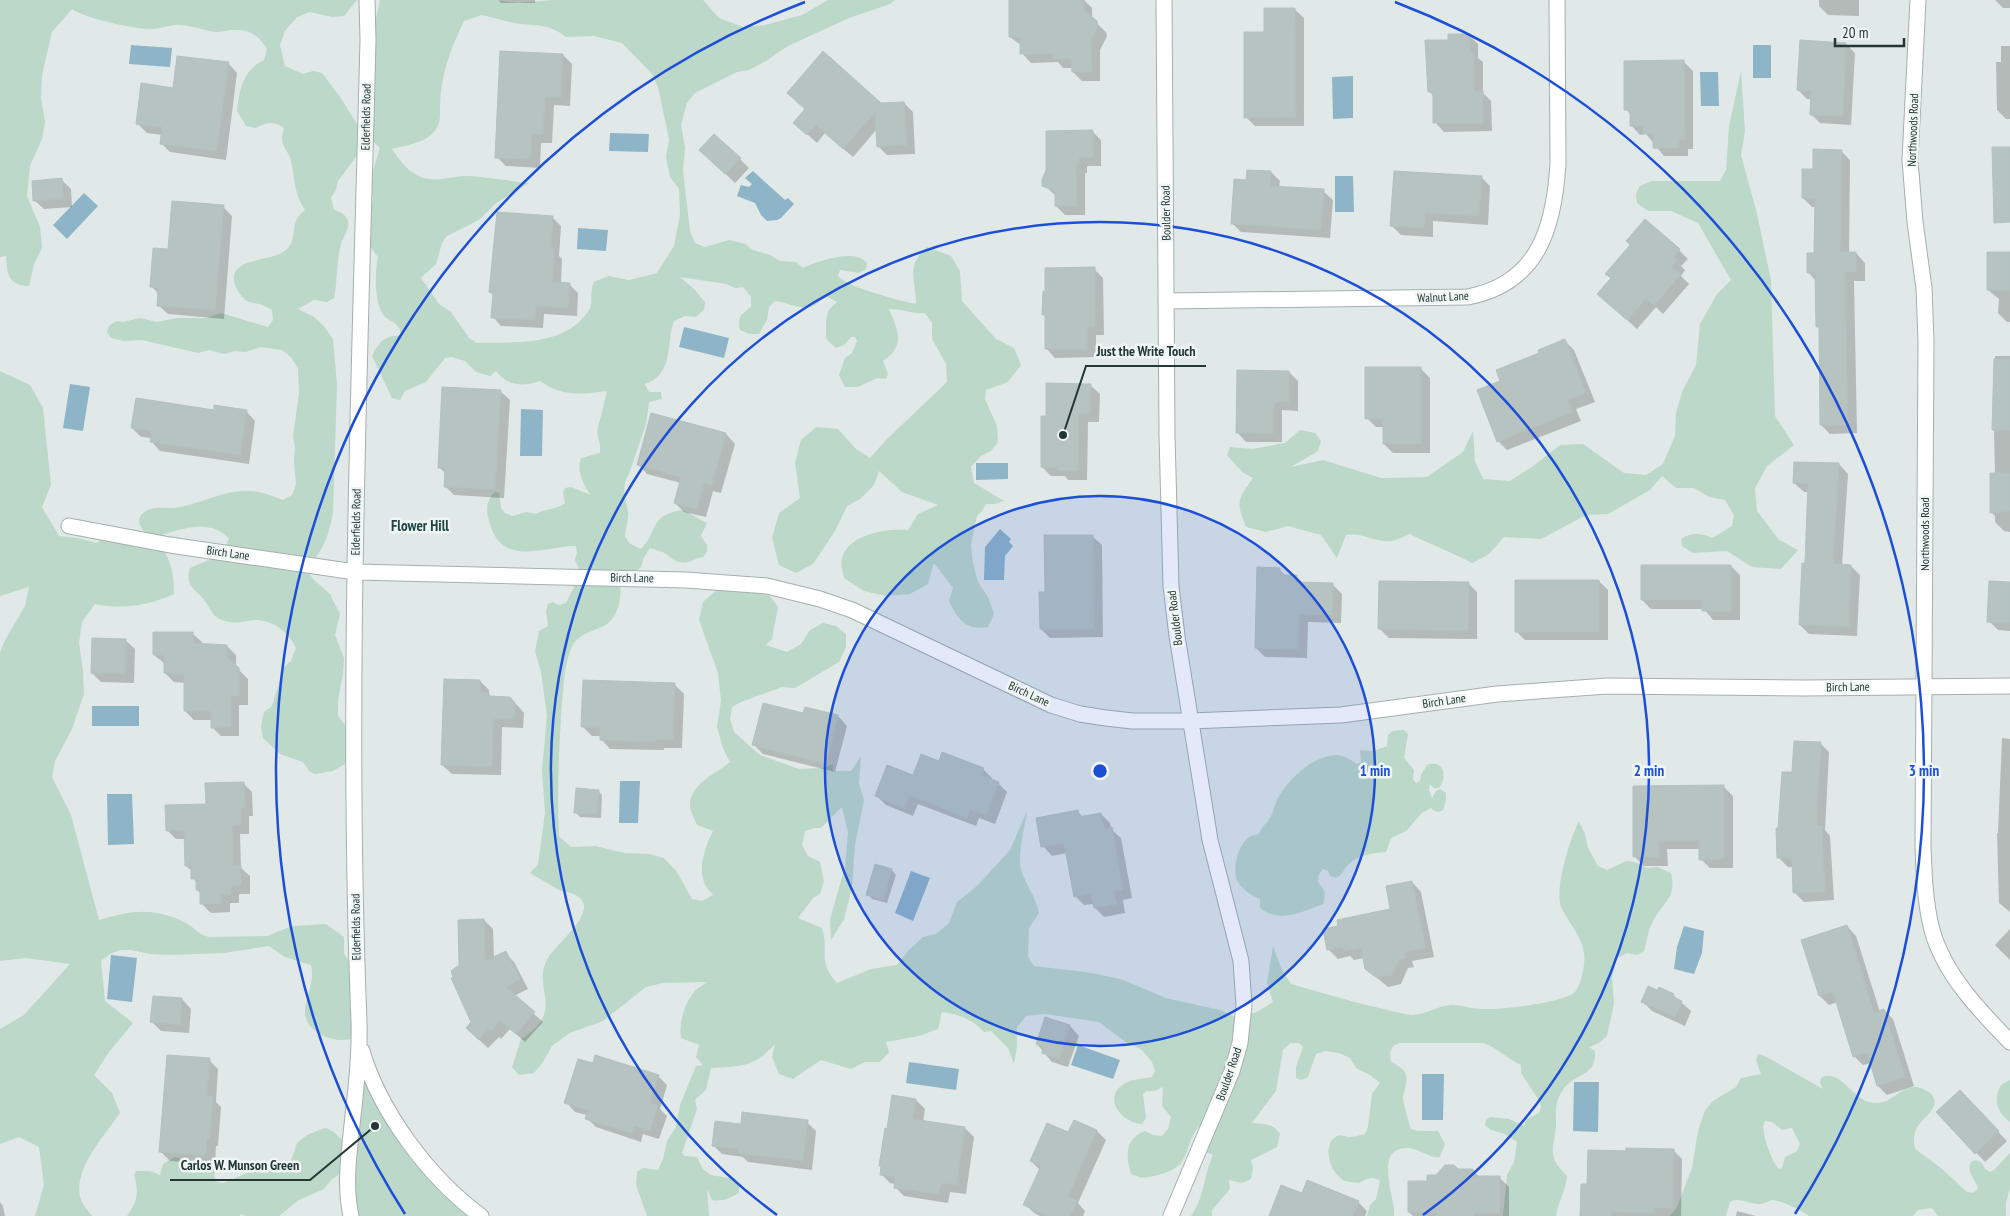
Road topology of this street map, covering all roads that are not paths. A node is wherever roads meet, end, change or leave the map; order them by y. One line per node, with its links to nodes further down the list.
1 (367, 0): 7 (street, Elderfields Road)
2 (1164, 0): 5 (street, Boulder Road)
3 (1557, 0): 5 (street, Walnut Lane)
4 (1918, 0): 8 (street, Northwoods Road)
5 (1167, 301): 10 (street, Boulder Road)
6 (69, 526): 7 (street, Birch Lane)
7 (355, 572): 10 (street, Birch Lane); 12 (street, Elderfields Road)
8 (1924, 686): 9 (street, Birch Lane); 10 (street, Birch Lane); 11 (street, Northwoods Road)
9 (2010, 686)
10 (1190, 721): 15 (street, Boulder Road)
11 (2010, 1042)
12 (360, 1044): 13 (street, Elderfields Road); 14 (street, Elderfields Road)
13 (351, 1216)
14 (481, 1216)
15 (1171, 1216)

